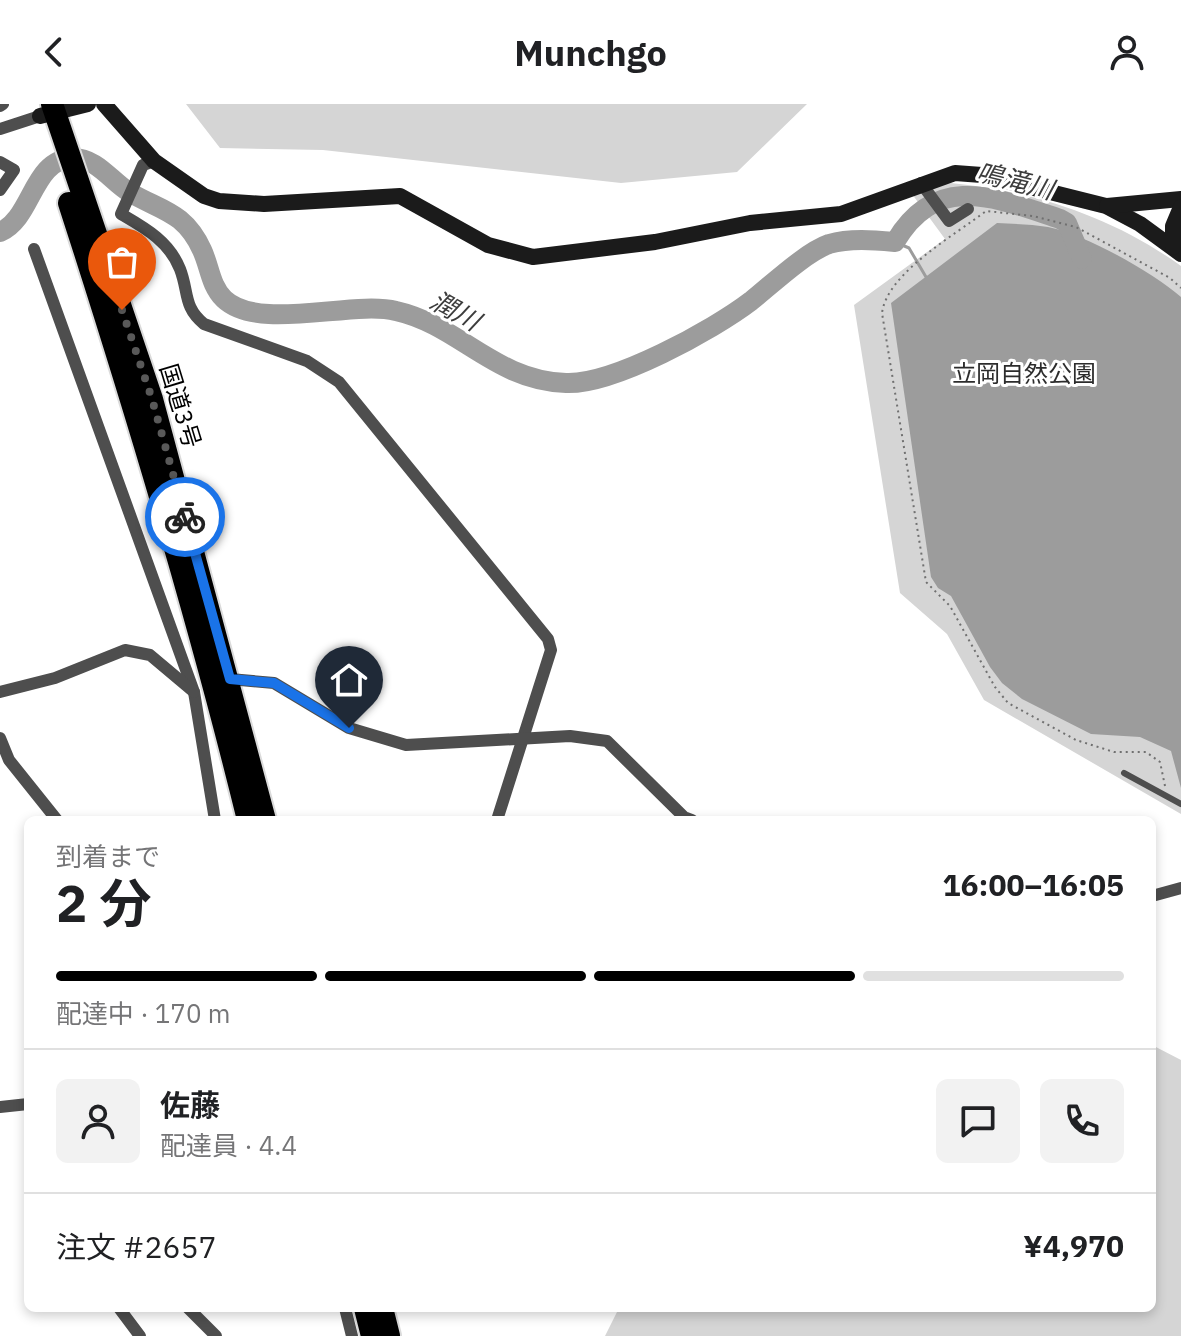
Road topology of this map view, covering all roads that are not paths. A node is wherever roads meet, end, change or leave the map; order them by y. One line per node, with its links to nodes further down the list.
1 (88, 104): 3 (street)
2 (104, 104): 6 (street)
3 (46, 109): 4 (street); 15 (highway, 国道3号)
4 (0, 129)
5 (0, 162): 8 (street)
6 (148, 163): 7 (street); 18 (street)
7 (921, 183): 10 (street); 12 (street)
8 (0, 190)
9 (1181, 199): 10 (street)
10 (1106, 206): 14 (street)
11 (1181, 207): 14 (street)
12 (968, 209)
13 (34, 249): 15 (street)
14 (1177, 251)
15 (213, 685): 16 (street); 18 (street); 22 (street); 23 (highway, 国道3号); 24 (highway, 国道3号)
16 (0, 692)
17 (0, 738): 21 (street)
18 (525, 739): 25 (street); 26 (street)
19 (1124, 773): 20 (lane)
20 (1181, 804)
21 (54, 816)
22 (215, 816)
23 (247, 816)
24 (263, 816)
25 (498, 816)
26 (683, 816)
27 (1181, 888): 28 (street)
28 (1156, 895)
29 (24, 1104): 30 (street)
30 (0, 1107)
31 (122, 1312): 36 (street)
32 (192, 1312): 37 (street)
33 (346, 1312): 38 (street)
34 (366, 1312): 39 (highway)
35 (383, 1312): 40 (highway)
36 (140, 1336)
37 (216, 1336)
38 (352, 1336)
39 (372, 1336)
40 (389, 1336)

